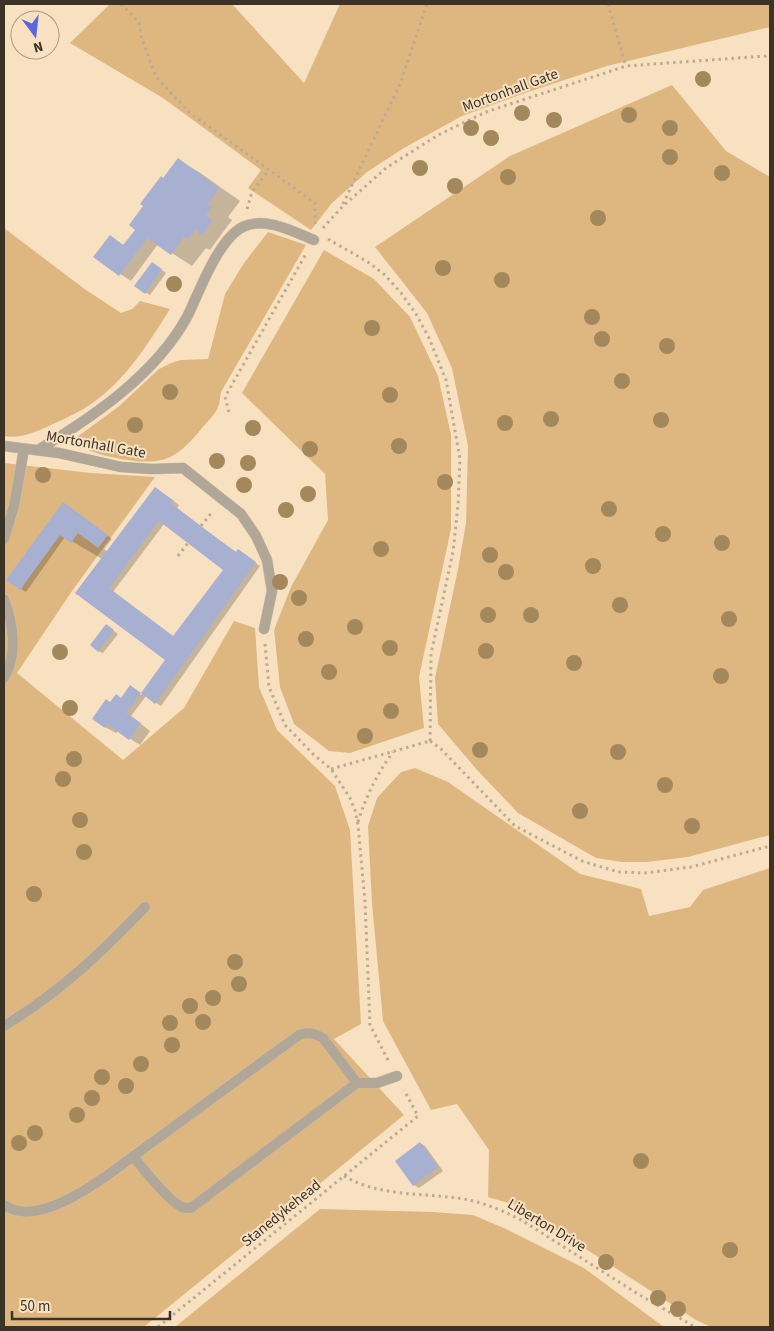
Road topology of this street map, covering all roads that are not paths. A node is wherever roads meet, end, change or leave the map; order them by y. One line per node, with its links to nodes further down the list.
1 (317, 237): 4 (lane)
2 (4, 446): 3 (lane, Mortonhall Gate)
3 (24, 449): 4 (lane, Mortonhall Gate); 5 (lane)
4 (38, 450): 8 (lane, Mortonhall Gate)
5 (4, 539)
6 (4, 599): 7 (lane)
7 (7, 620): 9 (lane)
8 (264, 629)
9 (4, 678)
10 (145, 907): 11 (lane)
11 (4, 1026)
12 (397, 1076): 13 (lane)
13 (357, 1083): 14 (lane); 14 (lane)
14 (133, 1156): 15 (lane)
15 (4, 1205)

